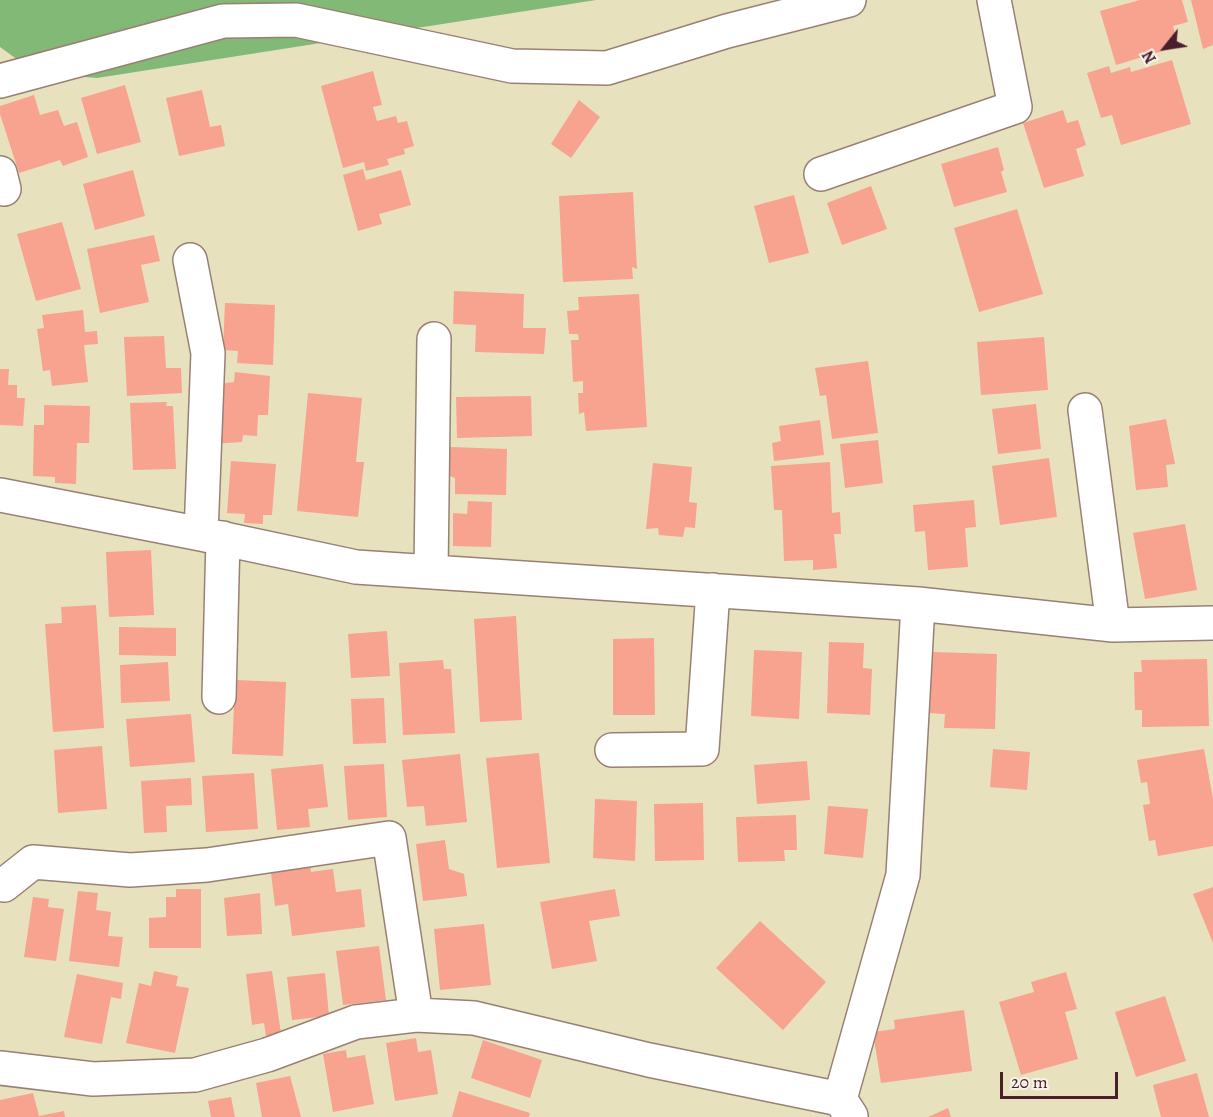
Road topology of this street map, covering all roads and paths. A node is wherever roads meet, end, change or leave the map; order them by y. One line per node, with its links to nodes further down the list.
1 (849, 0): 3 (street)
2 (994, 0): 4 (street)
3 (0, 81)
4 (821, 174)
5 (190, 260): 9 (street)
6 (434, 339): 10 (street)
7 (1085, 410): 14 (street)
8 (0, 495): 9 (street)
9 (212, 536): 10 (street); 15 (street)
10 (431, 572): 11 (street)
11 (713, 590): 12 (street); 16 (street)
12 (918, 604): 14 (street); 20 (street)
13 (1213, 623): 14 (street)
14 (1113, 625)
15 (219, 697)
16 (612, 750)
17 (0, 884): 18 (street)
18 (416, 1015): 19 (street); 20 (street)
19 (0, 1068)
20 (846, 1108)

